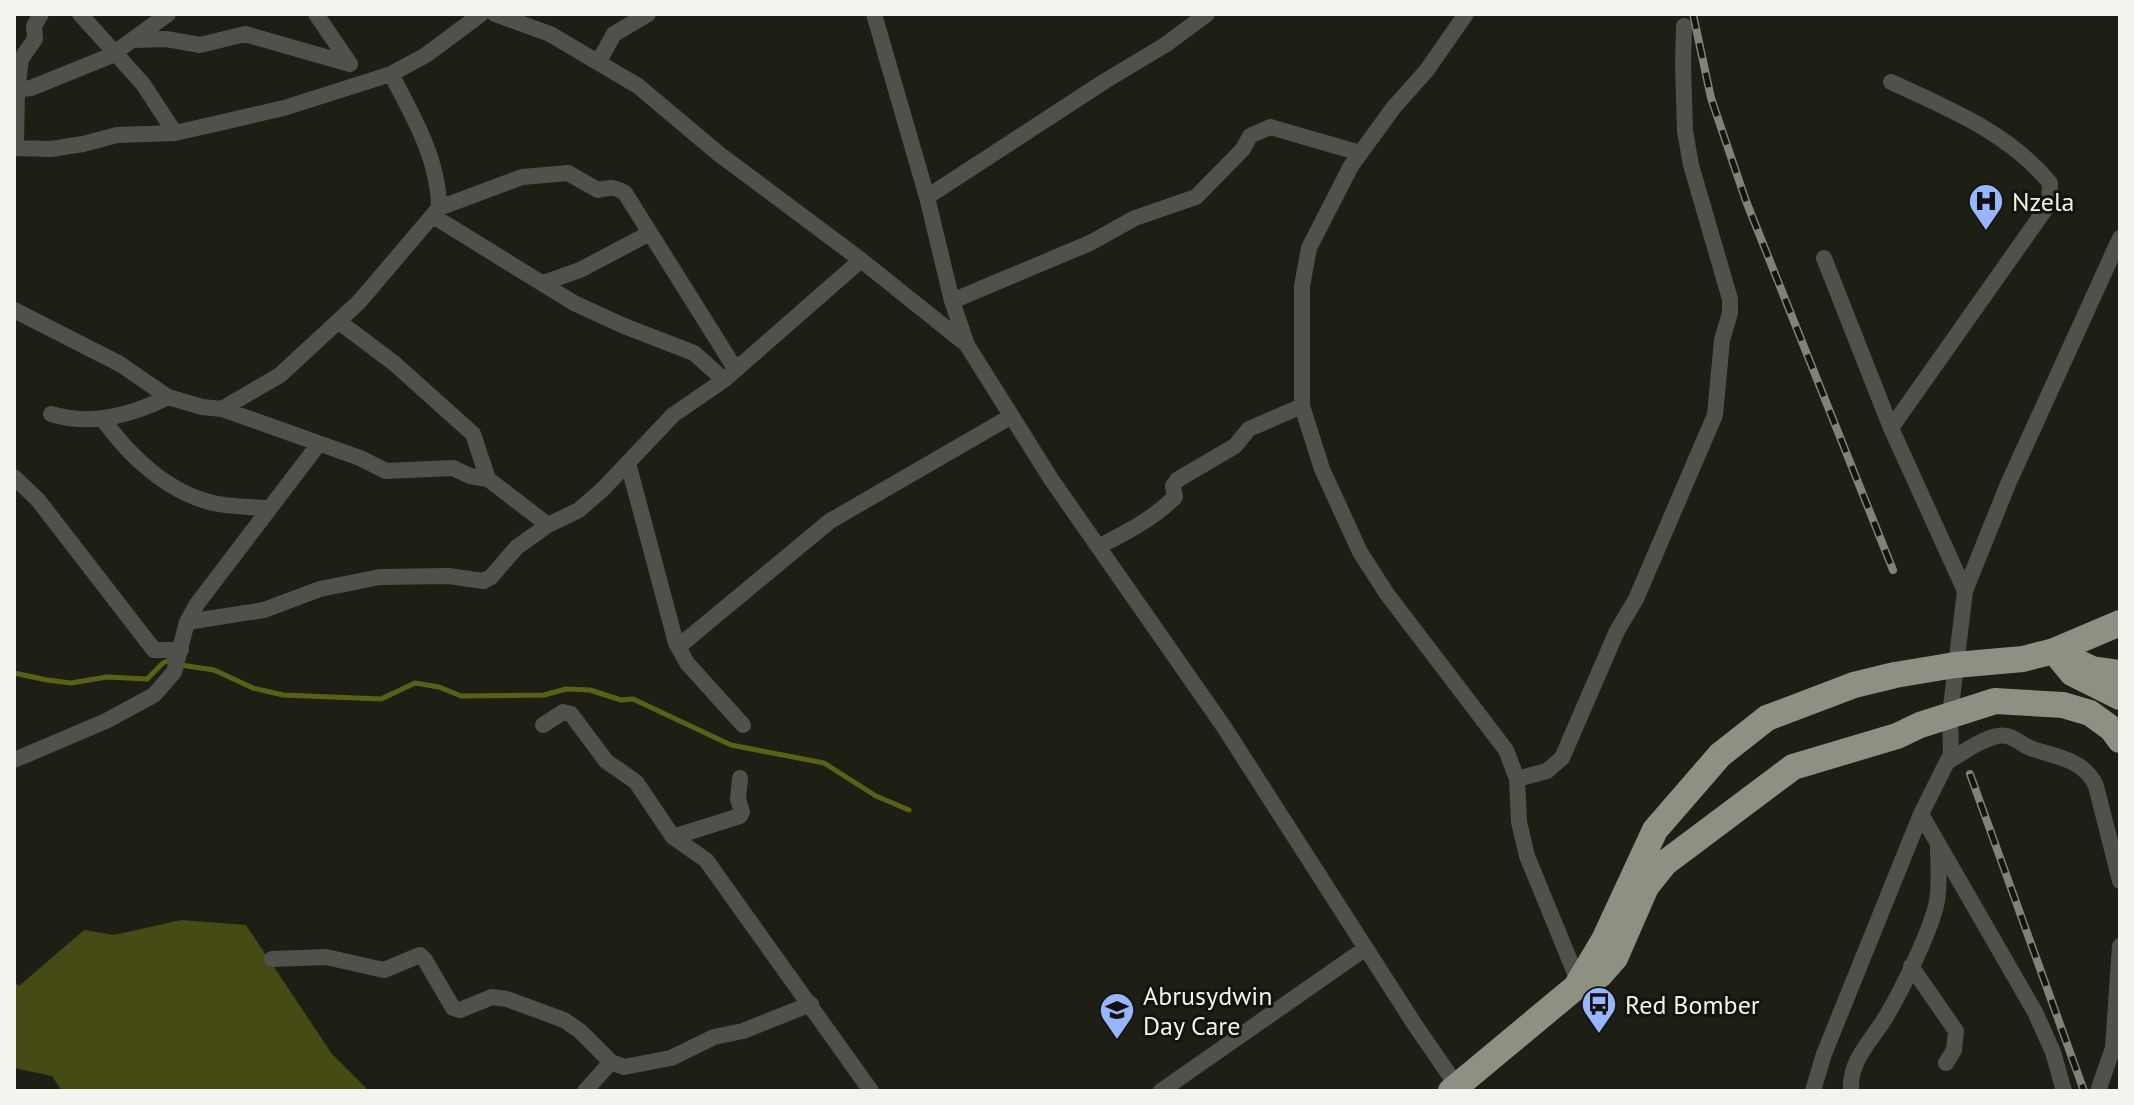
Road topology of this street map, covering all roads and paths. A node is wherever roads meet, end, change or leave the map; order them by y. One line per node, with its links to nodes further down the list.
1 (41, 14): 21 (street)
2 (80, 14): 15 (street)
3 (168, 14): 14 (street)
4 (316, 14): 17 (street)
5 (481, 14): 18 (street)
6 (495, 14): 13 (street)
7 (549, 14): 13 (street)
8 (648, 14): 16 (street)
9 (874, 14): 25 (street)
10 (1207, 14): 25 (street)
11 (1466, 14): 24 (street)
12 (1684, 26): 67 (street)
13 (550, 34): 16 (street)
14 (134, 40): 15 (street); 17 (street)
15 (115, 52): 21 (street); 22 (street)
16 (599, 61): 30 (street)
17 (350, 64): 20 (street)
18 (391, 74): 20 (street); 26 (street)
19 (1891, 82): 43 (street)
20 (368, 83): 22 (street)
21 (15, 90): 23 (street)
22 (175, 133): 23 (street)
23 (15, 148)
24 (1360, 153): 32 (street); 38 (street)
25 (927, 197): 32 (street)
26 (436, 212): 27 (street); 31 (street); 34 (street)
27 (650, 233): 31 (street); 36 (street)
28 (2120, 238): 51 (street)
29 (1824, 258): 43 (street)
30 (861, 260): 35 (street); 36 (street)
31 (543, 283): 36 (street)
32 (952, 301): 35 (street)
33 (14, 310): 37 (street)
34 (338, 321): 39 (street); 47 (street)
35 (967, 345): 41 (street)
36 (730, 375): 45 (street)
37 (168, 397): 39 (street); 42 (street)
38 (1302, 406): 50 (street); 67 (street)
39 (222, 409): 44 (street)
40 (51, 414): 42 (street)
41 (1010, 417): 50 (street); 54 (street)
42 (102, 418): 48 (street)
43 (1891, 428): 51 (street)
44 (318, 445): 47 (street); 48 (street)
45 (628, 463): 49 (street); 54 (street)
46 (14, 477): 55 (street)
47 (488, 479): 49 (street)
48 (269, 508): 52 (street)
49 (548, 525): 52 (street)
50 (1100, 546): 73 (street)
51 (1965, 591): 57 (street)
52 (187, 622): 55 (street)
53 (2120, 623): 56 (highway)
54 (678, 647): 62 (street)
55 (181, 650): 64 (street)
56 (2054, 651): 57 (highway); 58 (highway); 59 (highway)
57 (1955, 665): 60 (street); 76 (highway)
58 (2120, 673)
59 (2120, 697)
60 (1950, 715): 63 (highway); 65 (street); 76 (highway)
61 (543, 725): 69 (street)
62 (743, 725)
63 (2120, 740)
64 (14, 760)
65 (1947, 762): 68 (street); 71 (street)
66 (740, 778): 69 (street)
67 (1517, 779): 76 (street)
68 (1921, 814): 70 (street); 85 (street)
69 (673, 837): 77 (street)
70 (1938, 843): 75 (street); 87 (street)
71 (2120, 881)
72 (2120, 946): 78 (street)
73 (1366, 948): 81 (street); 84 (street)
74 (272, 959): 79 (street)
75 (1911, 966): 80 (street); 86 (street)
76 (1579, 983): 81 (highway)
77 (811, 1004): 79 (street); 83 (street)
78 (2118, 1027): 88 (street)
79 (611, 1062): 82 (street)
80 (1946, 1063)
81 (1454, 1089)
82 (585, 1091)
83 (871, 1091)
84 (1161, 1091)
85 (1813, 1091)
86 (1851, 1091)
87 (2064, 1091)
88 (2098, 1091)

